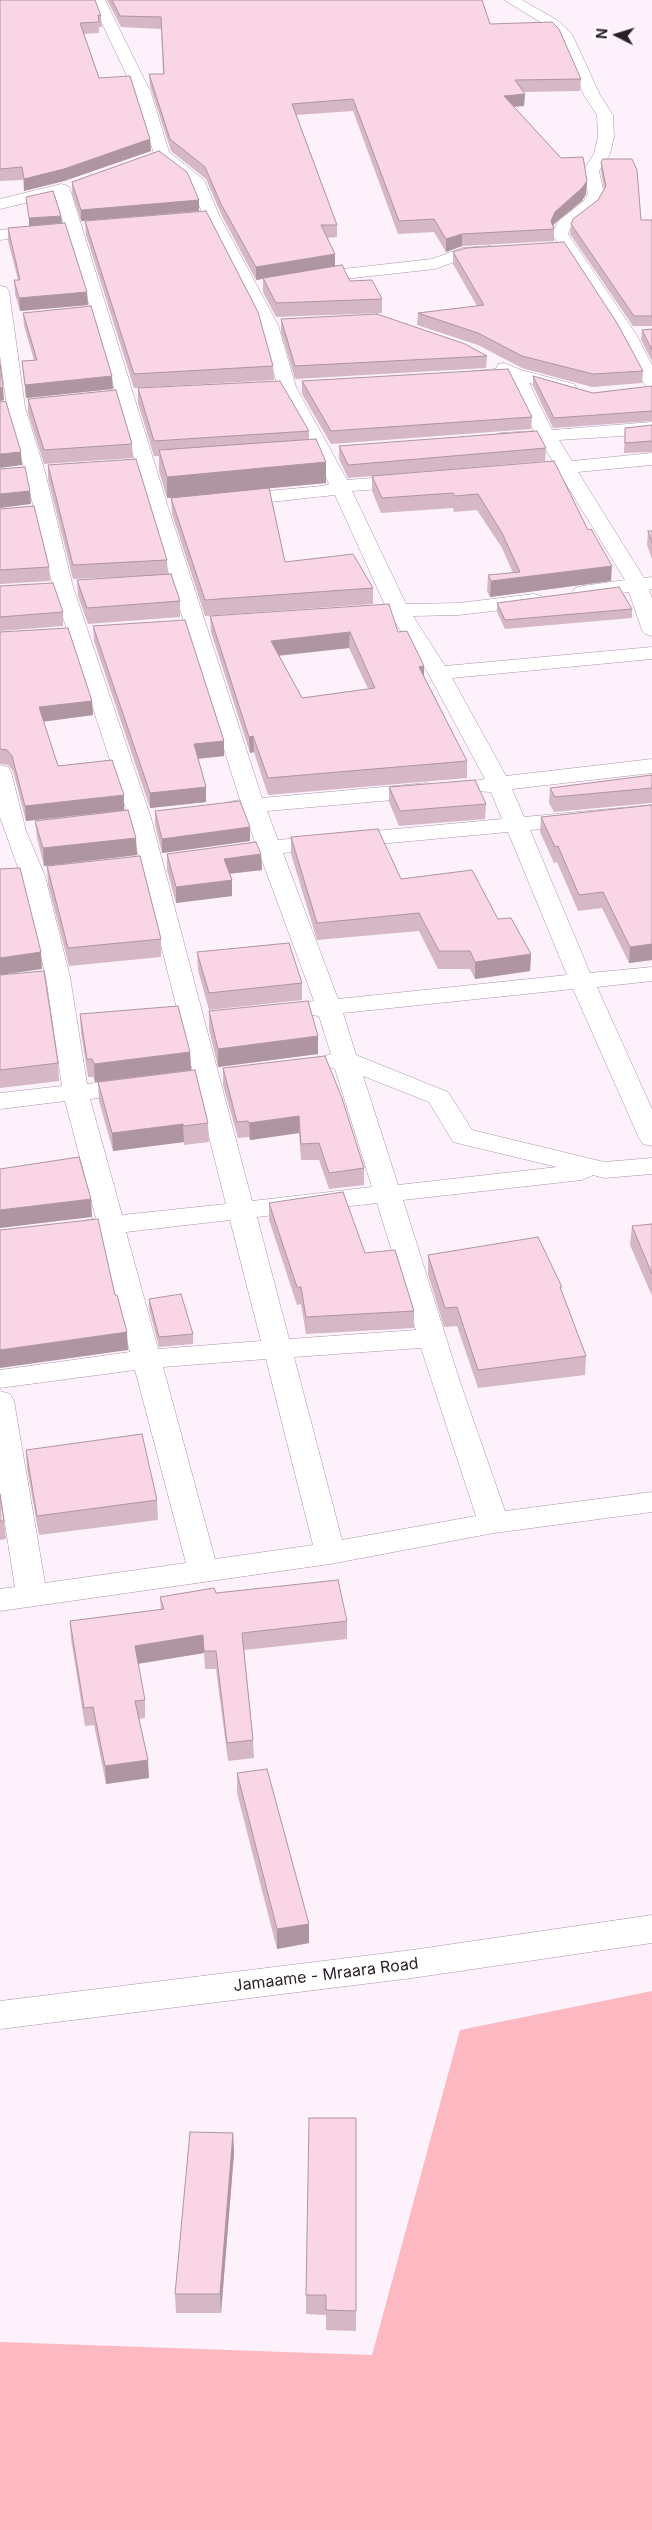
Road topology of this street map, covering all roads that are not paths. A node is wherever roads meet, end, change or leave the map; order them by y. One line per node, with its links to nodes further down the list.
1 (98, 0): 27 (street)
2 (511, 0): 6 (street)
3 (0, 204): 4 (street)
4 (83, 227): 5 (street); 38 (street)
5 (0, 235)
6 (570, 247): 7 (street); 15 (street)
7 (551, 248)
8 (501, 251): 9 (street)
9 (288, 281)
10 (0, 291): 11 (street)
11 (10, 320): 19 (street)
12 (486, 358): 13 (street)
13 (515, 374): 14 (street); 18 (street); 21 (street)
14 (456, 377)
15 (652, 382)
16 (652, 390): 17 (street)
17 (632, 391)
18 (583, 392)
19 (18, 406): 51 (street)
20 (652, 428): 21 (street)
21 (546, 436): 22 (street); 24 (street)
22 (479, 441)
23 (652, 459): 24 (street)
24 (566, 467): 25 (street); 29 (street)
25 (529, 471)
26 (426, 480): 27 (street)
27 (340, 486): 28 (street); 30 (street)
28 (217, 502)
29 (644, 584): 30 (street); 32 (street)
30 (398, 610): 31 (street); 34 (street)
31 (360, 613)
32 (652, 630)
33 (652, 653): 34 (street)
34 (439, 673): 37 (street)
35 (652, 766): 37 (street)
36 (0, 772): 42 (street)
37 (499, 784): 38 (street); 41 (street)
38 (253, 805): 39 (street); 43 (street)
39 (216, 809)
40 (652, 812): 41 (street)
41 (516, 826): 43 (street); 46 (street)
42 (16, 831): 52 (street)
43 (269, 846): 44 (street); 47 (street)
44 (230, 852)
45 (652, 974): 46 (street)
46 (582, 982): 47 (street); 54 (street)
47 (329, 1008): 48 (street); 49 (street)
48 (290, 1012)
49 (346, 1060): 50 (street); 56 (street); 57 (street)
50 (307, 1064)
51 (218, 1076): 52 (street); 58 (street)
52 (76, 1094): 53 (street); 59 (street)
53 (0, 1101)
54 (652, 1138)
55 (652, 1166): 56 (street)
56 (604, 1170): 57 (street)
57 (387, 1192): 58 (street); 61 (street)
58 (240, 1209): 59 (street); 62 (street)
59 (110, 1225): 60 (street); 63 (street)
60 (74, 1229)
61 (432, 1338): 62 (street); 67 (street)
62 (277, 1350): 63 (street); 68 (street)
63 (146, 1358): 64 (street); 69 (street)
64 (0, 1379)
65 (0, 1401): 70 (street)
66 (652, 1502): 67 (street)
67 (494, 1523): 68 (street)
68 (330, 1553): 69 (street)
69 (203, 1571): 70 (street)
70 (32, 1596): 71 (street)
71 (0, 1600)
72 (652, 1929): 73 (street, Jamaame - Mraara Road)
73 (0, 2015)

